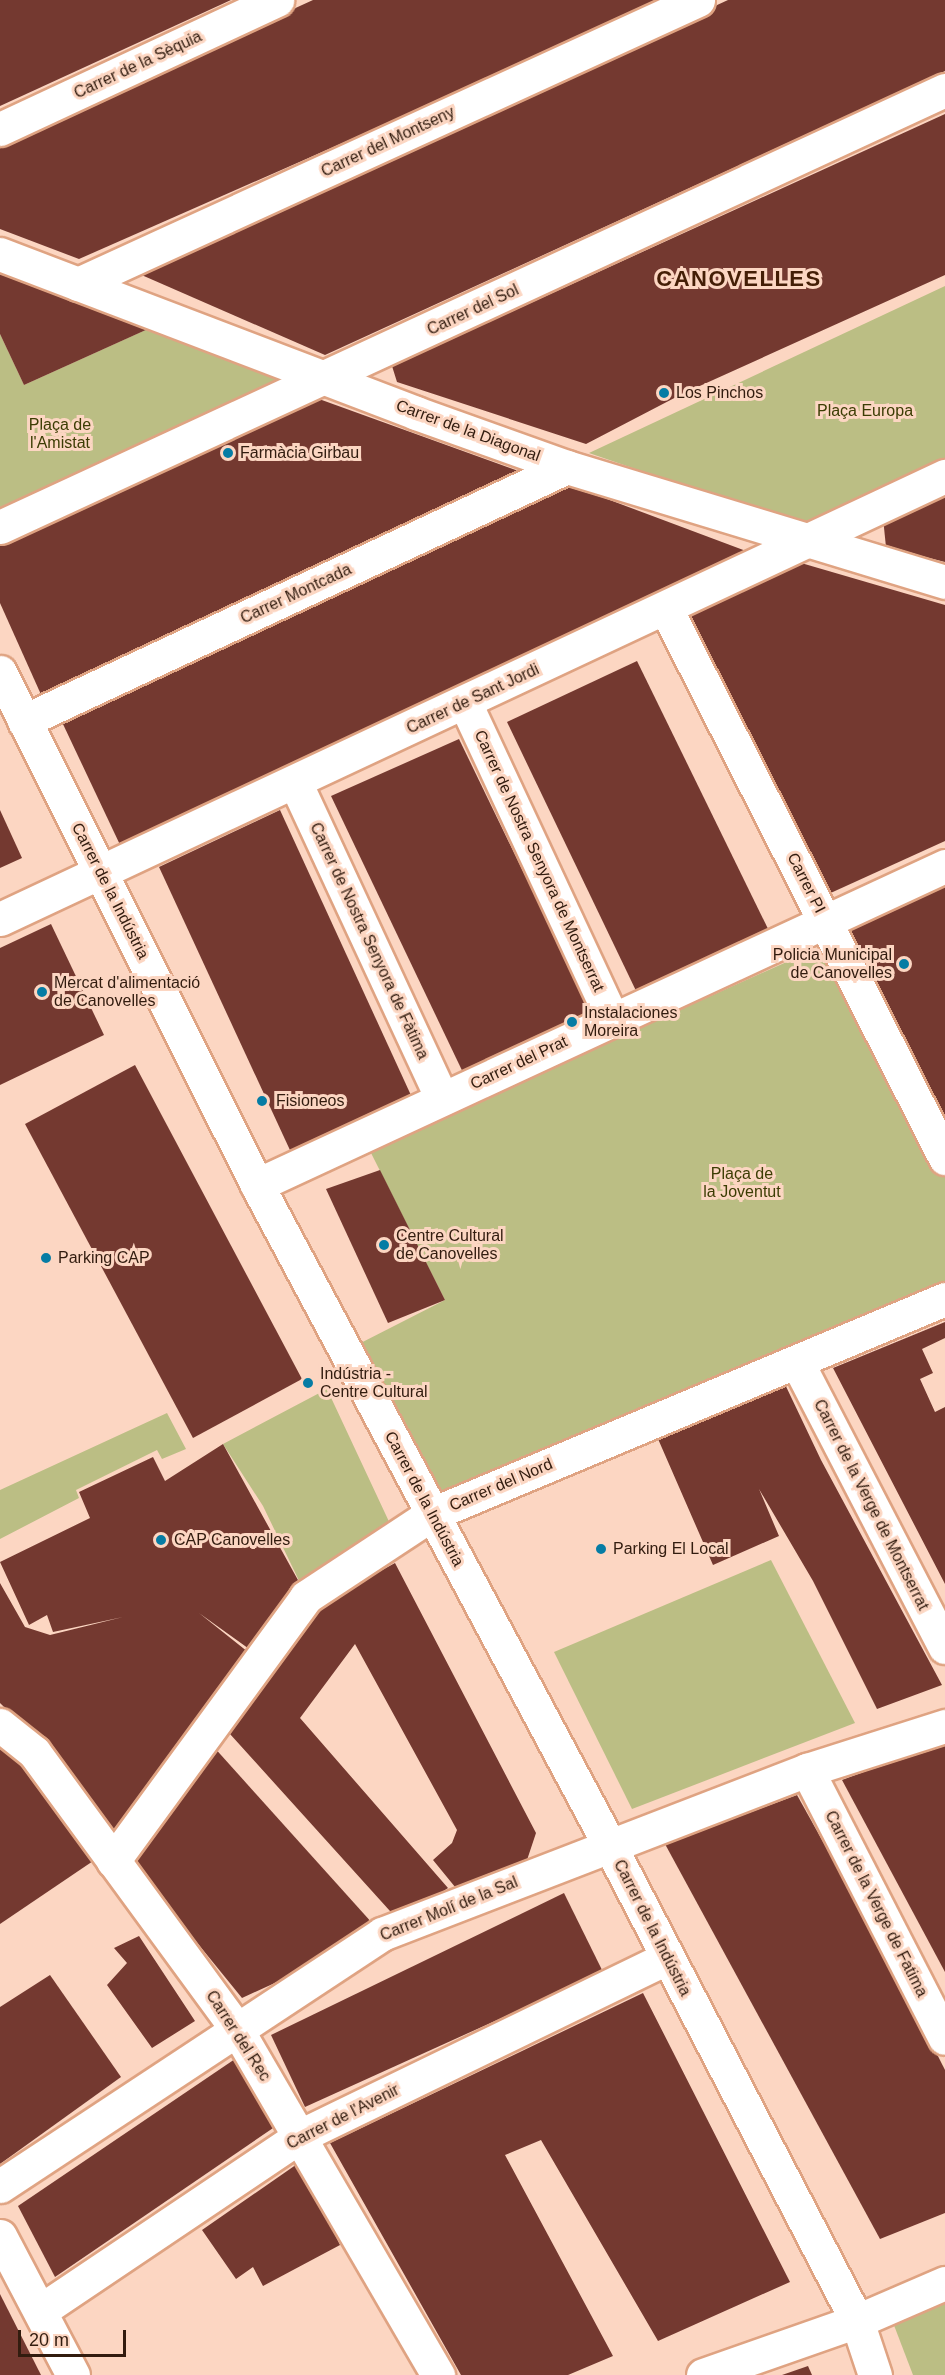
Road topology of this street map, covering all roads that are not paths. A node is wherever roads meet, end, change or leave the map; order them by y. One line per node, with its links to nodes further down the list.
1 (277, 0): 4 (street, Carrer de la Sèquia)
2 (698, 0): 6 (street, Carrer del Montseny)
3 (945, 90): 7 (street, Carrer del Sol)
4 (0, 129)
5 (0, 254): 6 (street, Carrer de la Diagonal)
6 (78, 284): 7 (street, Carrer de la Diagonal)
7 (325, 379): 8 (street, Carrer de la Diagonal); 10 (street, Carrer del Sol)
8 (567, 467): 11 (street, Carrer de la Diagonal); 16 (street, Carrer Montcada)
9 (945, 476): 11 (street, Carrer de Sant Jordi)
10 (0, 527)
11 (809, 540): 12 (street, Carrer de la Diagonal); 13 (street, Carrer de Sant Jordi)
12 (945, 582)
13 (666, 609): 15 (street, Carrer de Sant Jordi); 21 (street, Carrer PI)
14 (0, 672): 16 (street, Carrer de la Indústria)
15 (465, 703): 17 (street, Carrer de Sant Jordi); 22 (street, Carrer de Nostra Senyora de Montserrat)
16 (24, 721): 19 (street, Carrer de la Indústria)
17 (296, 782): 19 (street, Carrer de Sant Jordi); 23 (street, Carrer de Nostra Senyora de Fàtima)
18 (945, 866): 21 (street, Carrer del Prat)
19 (101, 873): 20 (street, Carrer de Sant Jordi); 25 (street, Carrer de la Indústria)
20 (0, 919)
21 (825, 921): 22 (street, Carrer del Prat); 24 (street, Carrer PI)
22 (613, 1020): 23 (street, Carrer del Prat)
23 (442, 1099): 25 (street, Carrer del Prat)
24 (945, 1158)
25 (257, 1185): 28 (street, Carrer de la Indústria)
26 (945, 1299): 27 (street, Carrer del Nord)
27 (797, 1362): 28 (street, Carrer del Nord); 29 (street, Carrer de la Verge de Montserrat)
28 (432, 1514): 33 (street, Carrer de la Indústria); 34 (street, Carrer del Nord)
29 (945, 1647)
30 (0, 1725): 34 (street, Carrer del Rec)
31 (945, 1726): 32 (street, Carrer Molí de la Sal)
32 (807, 1770): 33 (street, Carrer Molí de la Sal); 37 (street, Carrer de la Verge de Fatima)
33 (610, 1846): 35 (street, Carrer de la Indústria); 36 (street, Carrer Molí de la Sal)
34 (113, 1862): 36 (street, Carrer del Rec)
35 (666, 1958): 38 (street, Carrer de l'Avenir); 43 (street, Carrer de la Indústria)
36 (236, 2028): 38 (street, Carrer del Rec); 39 (street, Carrer Molí de la Sal)
37 (945, 2038)
38 (300, 2136): 42 (street, Carrer de l'Avenir); 45 (street, Carrer del Rec)
39 (0, 2186)
40 (0, 2236): 42 (street)
41 (945, 2283): 43 (street)
42 (40, 2311): 44 (street)
43 (857, 2321): 46 (street); 47 (street, Carrer de la Indústria)
44 (73, 2375)
45 (438, 2375)
46 (703, 2375)
47 (875, 2375)

